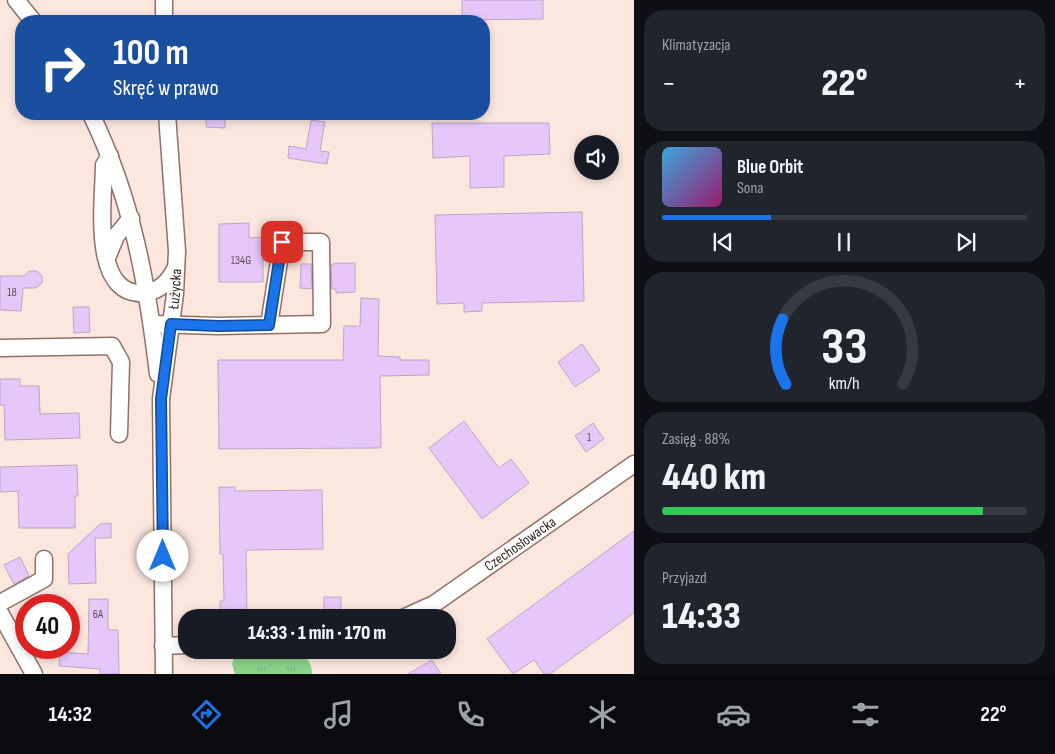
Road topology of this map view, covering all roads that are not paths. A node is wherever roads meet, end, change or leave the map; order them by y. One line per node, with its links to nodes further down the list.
1 (16, 0): 3 (street)
2 (164, 0): 4 (street)
3 (29, 15)
4 (164, 15)
5 (94, 120): 7 (street)
6 (167, 120): 10 (street, Łużycka)
7 (110, 156): 8 (street); 9 (street)
8 (132, 218): 9 (street); 11 (street)
9 (108, 265): 11 (street)
10 (177, 265): 11 (street); 13 (street, Łużycka)
11 (148, 293): 12 (street)
12 (152, 324): 13 (street); 16 (street)
13 (171, 324): 14 (street); 16 (street, Łużycka)
14 (269, 325): 14 (street)
15 (0, 348): 17 (street)
16 (161, 399): 24 (street, Łużycka)
17 (119, 434)
18 (634, 464): 21 (street, Czechosłowacka)
19 (44, 558): 20 (street)
20 (0, 603)
21 (423, 609)
22 (0, 613): 25 (street)
23 (178, 645): 24 (street)
24 (163, 646): 26 (street, Łużycka)
25 (34, 674)
26 (164, 674)

